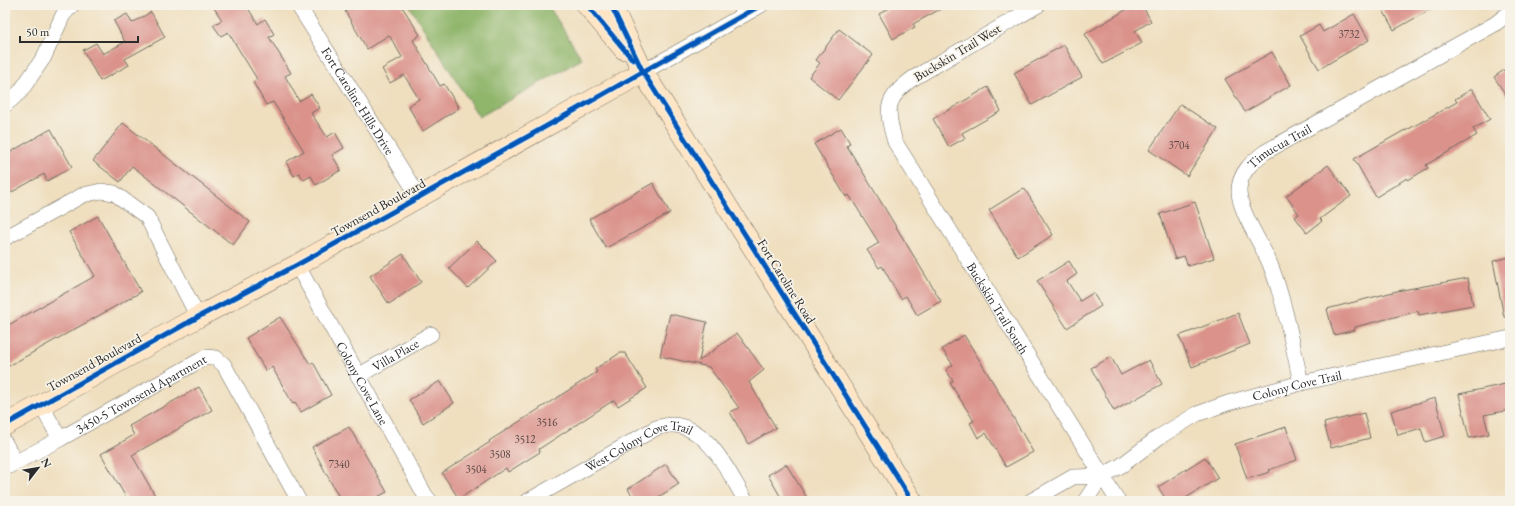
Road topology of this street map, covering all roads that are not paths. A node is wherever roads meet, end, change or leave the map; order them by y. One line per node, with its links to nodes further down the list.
1 (72, 5): 9 (street)
2 (298, 5): 11 (street, Fort Caroline Hills Drive)
3 (587, 5): 8 (street, Fort Caroline Road)
4 (611, 5): 8 (street, Fort Caroline Road)
5 (760, 5): 8 (street, Townsend Boulevard)
6 (1038, 5): 10 (street, Buckskin Trail West)
7 (1510, 12): 18 (street, Timucua Trail)
8 (643, 72): 11 (street, Townsend Boulevard); 29 (street, Fort Caroline Road)
9 (5, 105)
10 (889, 112): 24 (street, Buckskin Trail South)
11 (419, 197): 13 (street, Townsend Boulevard)
12 (5, 238): 14 (street)
13 (297, 265): 14 (street, Townsend Boulevard); 17 (street, Colony Cove Lane)
14 (198, 317): 19 (street, Townsend Boulevard)
15 (431, 334): 17 (street, Villa Place)
16 (1510, 338): 18 (street, Colony Cove Trail)
17 (358, 376): 26 (street, Colony Cove Lane)
18 (1301, 383): 24 (street, Colony Cove Trail)
19 (41, 405): 20 (street, Townsend Boulevard); 21 (street)
20 (5, 425)
21 (60, 439): 23 (street, 3450-5 Townsend Apartment); 25 (street, 3450-5 Townsend Apartment)
22 (5, 443): 23 (street)
23 (10, 465)
24 (1102, 476): 30 (street, Colony Cove Trail); 31 (street, Colony Cove Trail); 32 (street, Buckskin Trail South)
25 (299, 501)
26 (430, 501)
27 (528, 501): 28 (street, West Colony Cove Trail)
28 (746, 501)
29 (912, 501)
30 (1031, 501)
31 (1085, 501)
32 (1118, 501)

